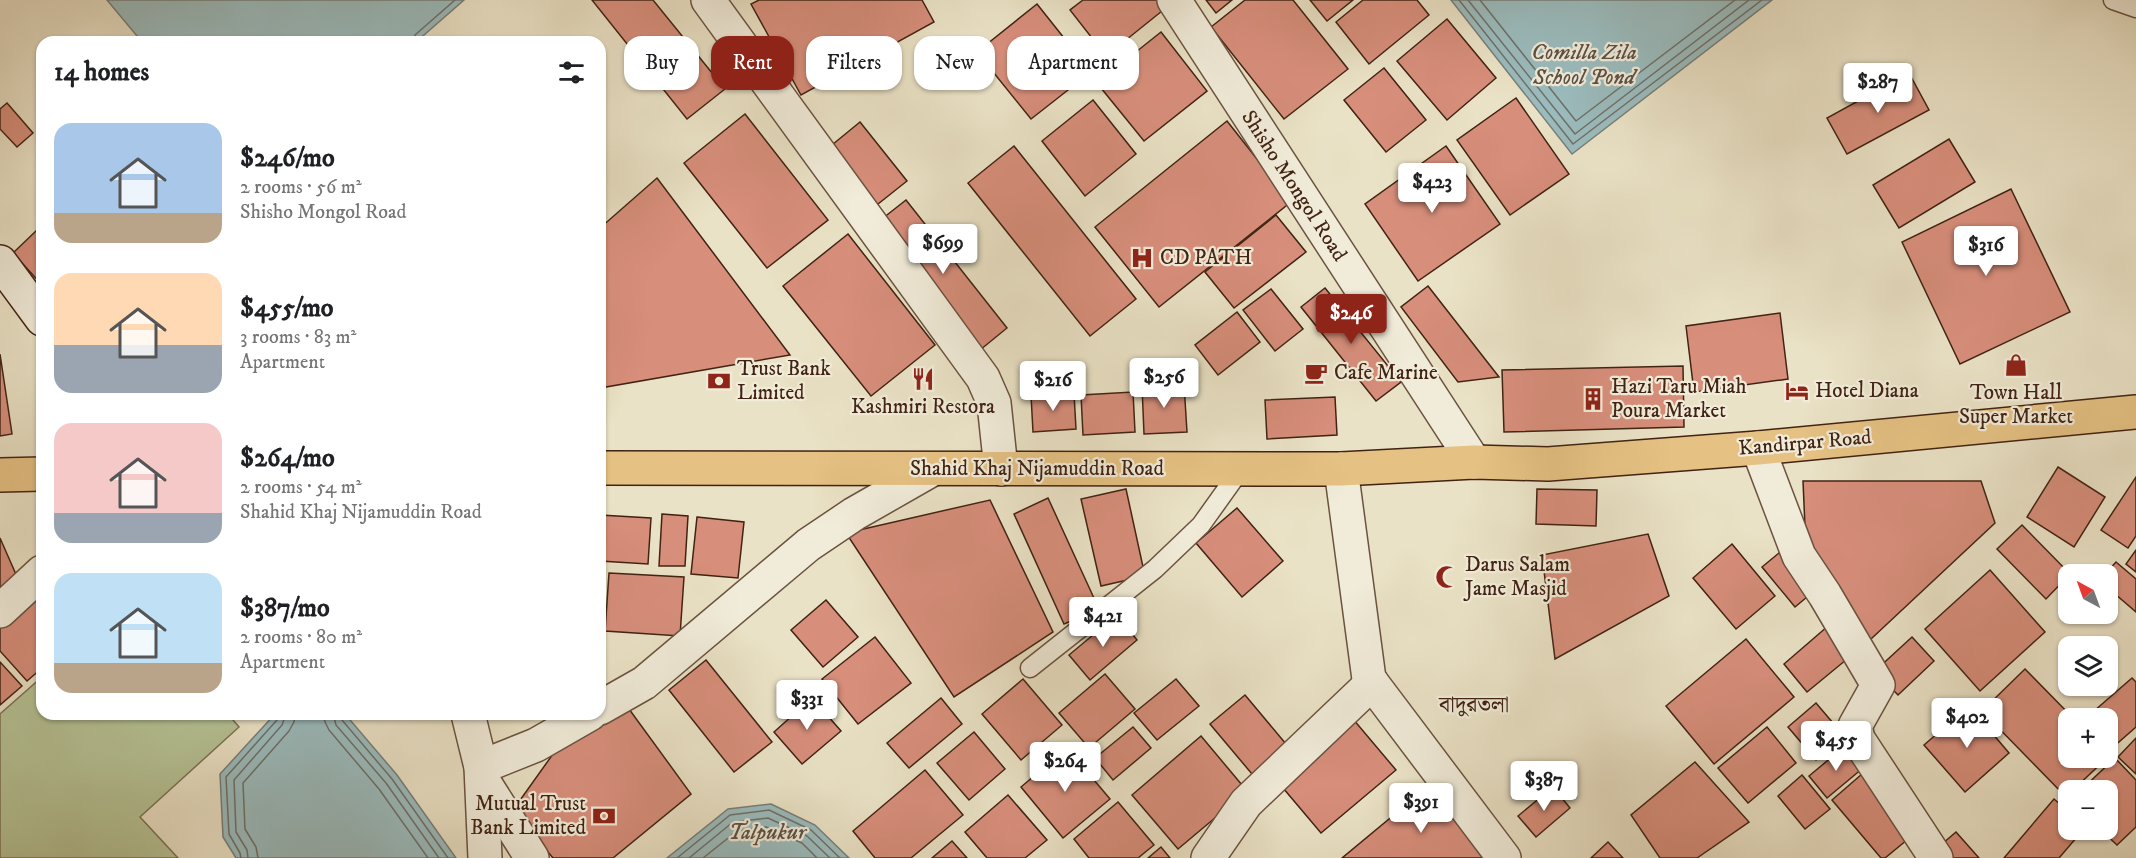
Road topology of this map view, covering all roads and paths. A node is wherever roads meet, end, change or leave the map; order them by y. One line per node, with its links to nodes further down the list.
1 (708, 0): 11 (street)
2 (1174, 0): 9 (street, Shisho Mongol Road)
3 (2114, 0): 4 (lane)
4 (2136, 8)
5 (0, 262): 6 (street)
6 (36, 311)
7 (2136, 412): 8 (main road, Kandirpar Road)
8 (1758, 448): 9 (main road, Kandirpar Road); 29 (street)
9 (1474, 462): 13 (main road, Shahid Khaj Nijamuddin Road)
10 (606, 468): 14 (main road, Shahid Khaj Nijamuddin Road)
11 (1001, 469): 12 (main road, Shahid Khaj Nijamuddin Road); 14 (main road, Shahid Khaj Nijamuddin Road)
12 (1241, 469): 13 (main road, Shahid Khaj Nijamuddin Road); 19 (lane)
13 (1341, 469): 20 (street)
14 (931, 470): 21 (street)
15 (36, 474): 16 (main road)
16 (0, 475)
17 (36, 578): 18 (street)
18 (0, 611)
19 (1030, 668)
20 (1372, 683): 27 (street); 28 (street)
21 (606, 705)
22 (469, 720): 24 (street)
23 (580, 720): 24 (street)
24 (481, 772): 25 (street); 26 (street)
25 (485, 858)
26 (532, 858)
27 (1208, 858)
28 (1504, 858)
29 (1936, 858)

